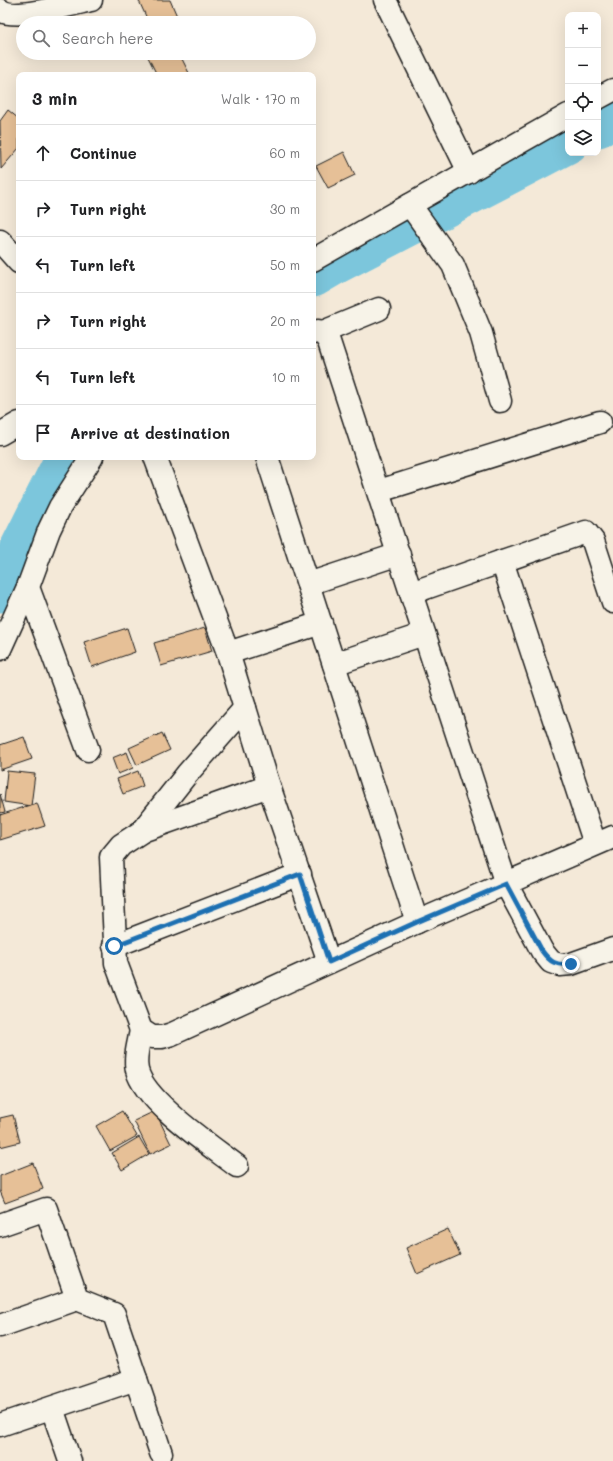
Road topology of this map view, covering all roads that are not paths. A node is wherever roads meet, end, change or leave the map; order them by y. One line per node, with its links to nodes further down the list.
1 (91, 0): 3 (street)
2 (385, 0): 7 (street)
3 (0, 10)
4 (613, 90): 5 (street)
5 (601, 96)
6 (565, 117): 7 (street)
7 (469, 172): 8 (street)
8 (410, 205): 10 (street); 14 (street)
9 (0, 241): 11 (street)
10 (316, 258)
11 (16, 259)
12 (378, 309): 13 (street)
13 (318, 333): 21 (street)
14 (500, 401)
15 (600, 422): 21 (street)
16 (16, 426): 17 (street)
17 (0, 434)
18 (90, 460): 25 (street)
19 (156, 460): 31 (street)
20 (268, 460): 24 (street)
21 (379, 491): 22 (street)
22 (399, 554): 24 (street); 26 (street)
23 (502, 561): 26 (street); 27 (street); 37 (street)
24 (308, 584): 28 (street)
25 (28, 587): 30 (street); 34 (street)
26 (411, 593): 29 (street)
27 (613, 602)
28 (321, 623): 31 (street); 32 (street)
29 (424, 634): 32 (street); 39 (street)
30 (0, 649)
31 (228, 653): 33 (street)
32 (334, 664): 40 (street)
33 (245, 708): 35 (street); 36 (street)
34 (88, 750)
35 (269, 786): 36 (street); 38 (street)
36 (141, 832): 41 (street)
37 (604, 840): 39 (street)
38 (300, 874): 41 (street); 43 (street)
39 (506, 884): 40 (street); 42 (street)
40 (417, 922): 43 (street)
41 (114, 946): 44 (street)
42 (613, 949)
43 (329, 962): 44 (street)
44 (141, 1030): 45 (street)
45 (237, 1166)
46 (0, 1225): 47 (street)
47 (77, 1299): 48 (street); 49 (street)
48 (0, 1326)
49 (136, 1379): 50 (street); 52 (street)
50 (52, 1408): 51 (street); 53 (street)
51 (0, 1426)
52 (161, 1453)
53 (70, 1461)

